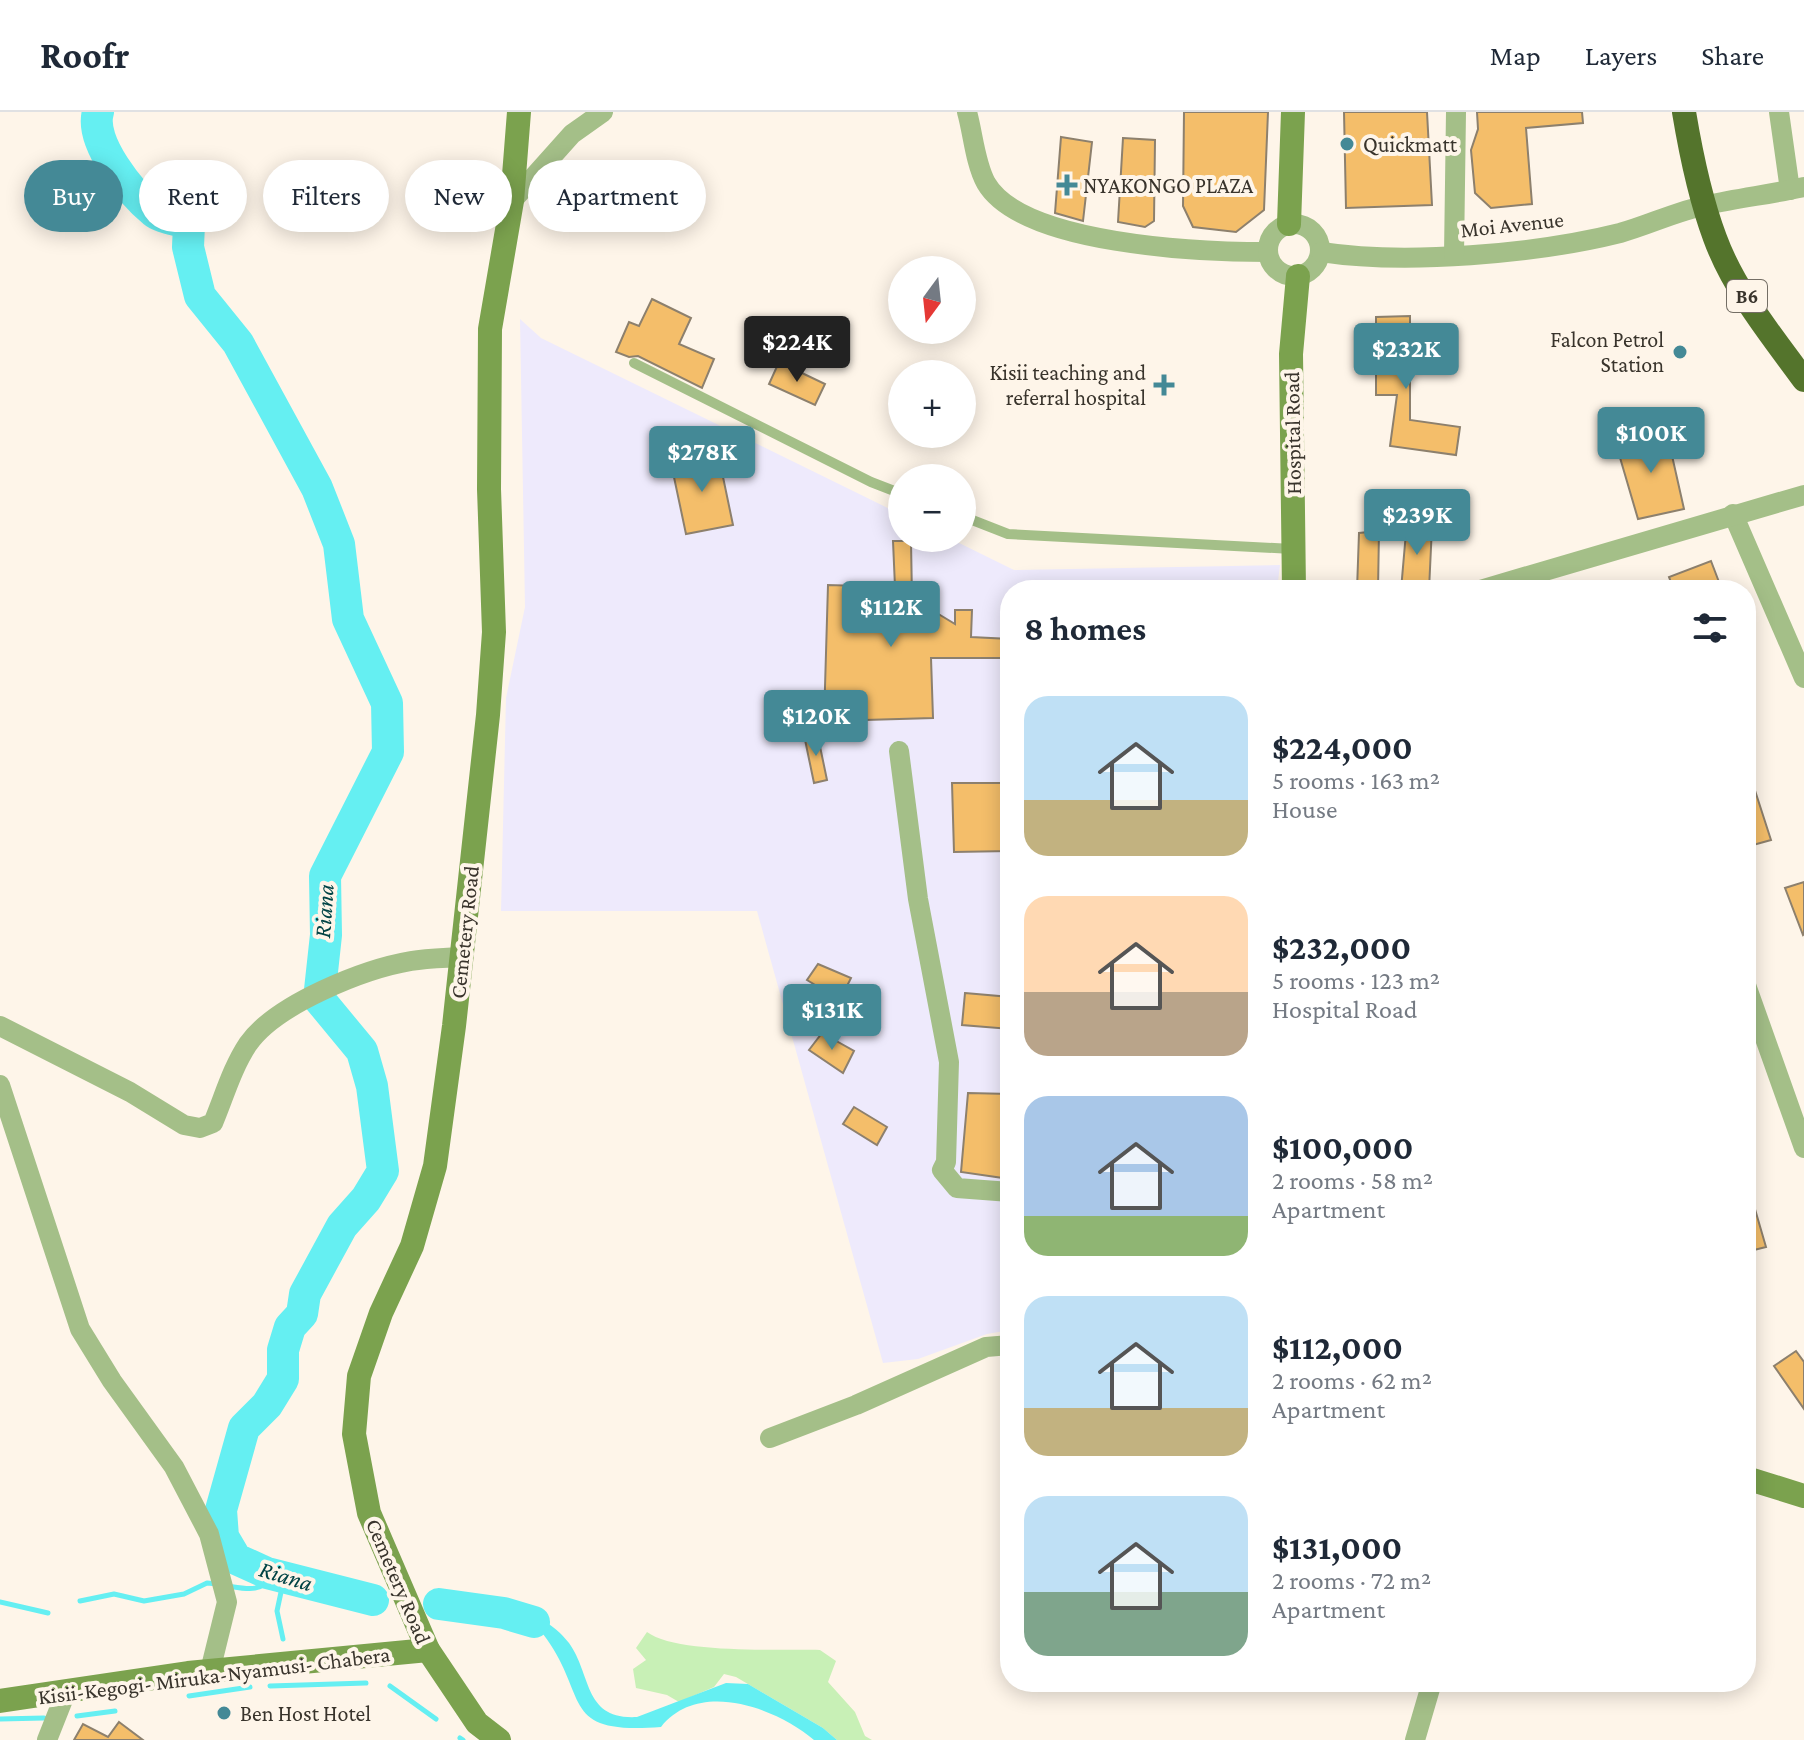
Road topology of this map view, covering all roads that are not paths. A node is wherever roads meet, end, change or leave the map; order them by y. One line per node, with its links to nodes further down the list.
1 (519, 112): 9 (street, Cemetery Road)
2 (603, 112): 9 (street)
3 (967, 112): 13 (street)
4 (1293, 112): 11 (street)
5 (1456, 112): 15 (street)
6 (1684, 112): 10 (highway, B6)
7 (1779, 112): 8 (street)
8 (1797, 188): 10 (street, Moi Avenue)
9 (512, 201)
10 (1704, 205): 15 (street, Moi Avenue); 18 (highway, B6)
11 (1289, 224): 13 (street); 14 (street)
12 (507, 232): 28 (street, Cemetery Road)
13 (1268, 252): 16 (street)
14 (1321, 252): 15 (street, Moi Avenue); 16 (street)
15 (1454, 255)
16 (1298, 276): 23 (street, Hospital Road)
17 (634, 363): 19 (lane)
18 (1804, 380)
19 (888, 489)
20 (1804, 495): 21 (street)
21 (1733, 514): 25 (street); 26 (street)
22 (976, 521): 23 (lane)
23 (1294, 549): 24 (street, Hospital Road)
24 (1294, 580)
25 (1513, 580)
26 (1804, 678)
27 (899, 751): 35 (street)
28 (460, 957): 30 (street); 40 (street, Cemetery Road)
29 (1756, 1013): 33 (street)
30 (0, 1026)
31 (1804, 1084): 33 (street)
32 (0, 1085): 41 (street)
33 (1784, 1092): 34 (street)
34 (1804, 1148)
35 (1000, 1191)
36 (1000, 1346): 37 (street)
37 (770, 1438)
38 (1756, 1481): 39 (street)
39 (1804, 1496)
40 (428, 1650): 41 (street, Kisii-Kegogi- Miruka-Nyamusi- Chabera); 46 (street, Cemetery Road)
41 (210, 1671): 42 (street, Kisii-Kegogi- Miruka-Nyamusi- Chabera)
42 (66, 1692): 44 (street, Kisii-Kegogi- Miruka-Nyamusi- Chabera); 45 (street)
43 (1429, 1692): 47 (street)
44 (0, 1701)
45 (47, 1740)
46 (499, 1740)
47 (1415, 1740)

